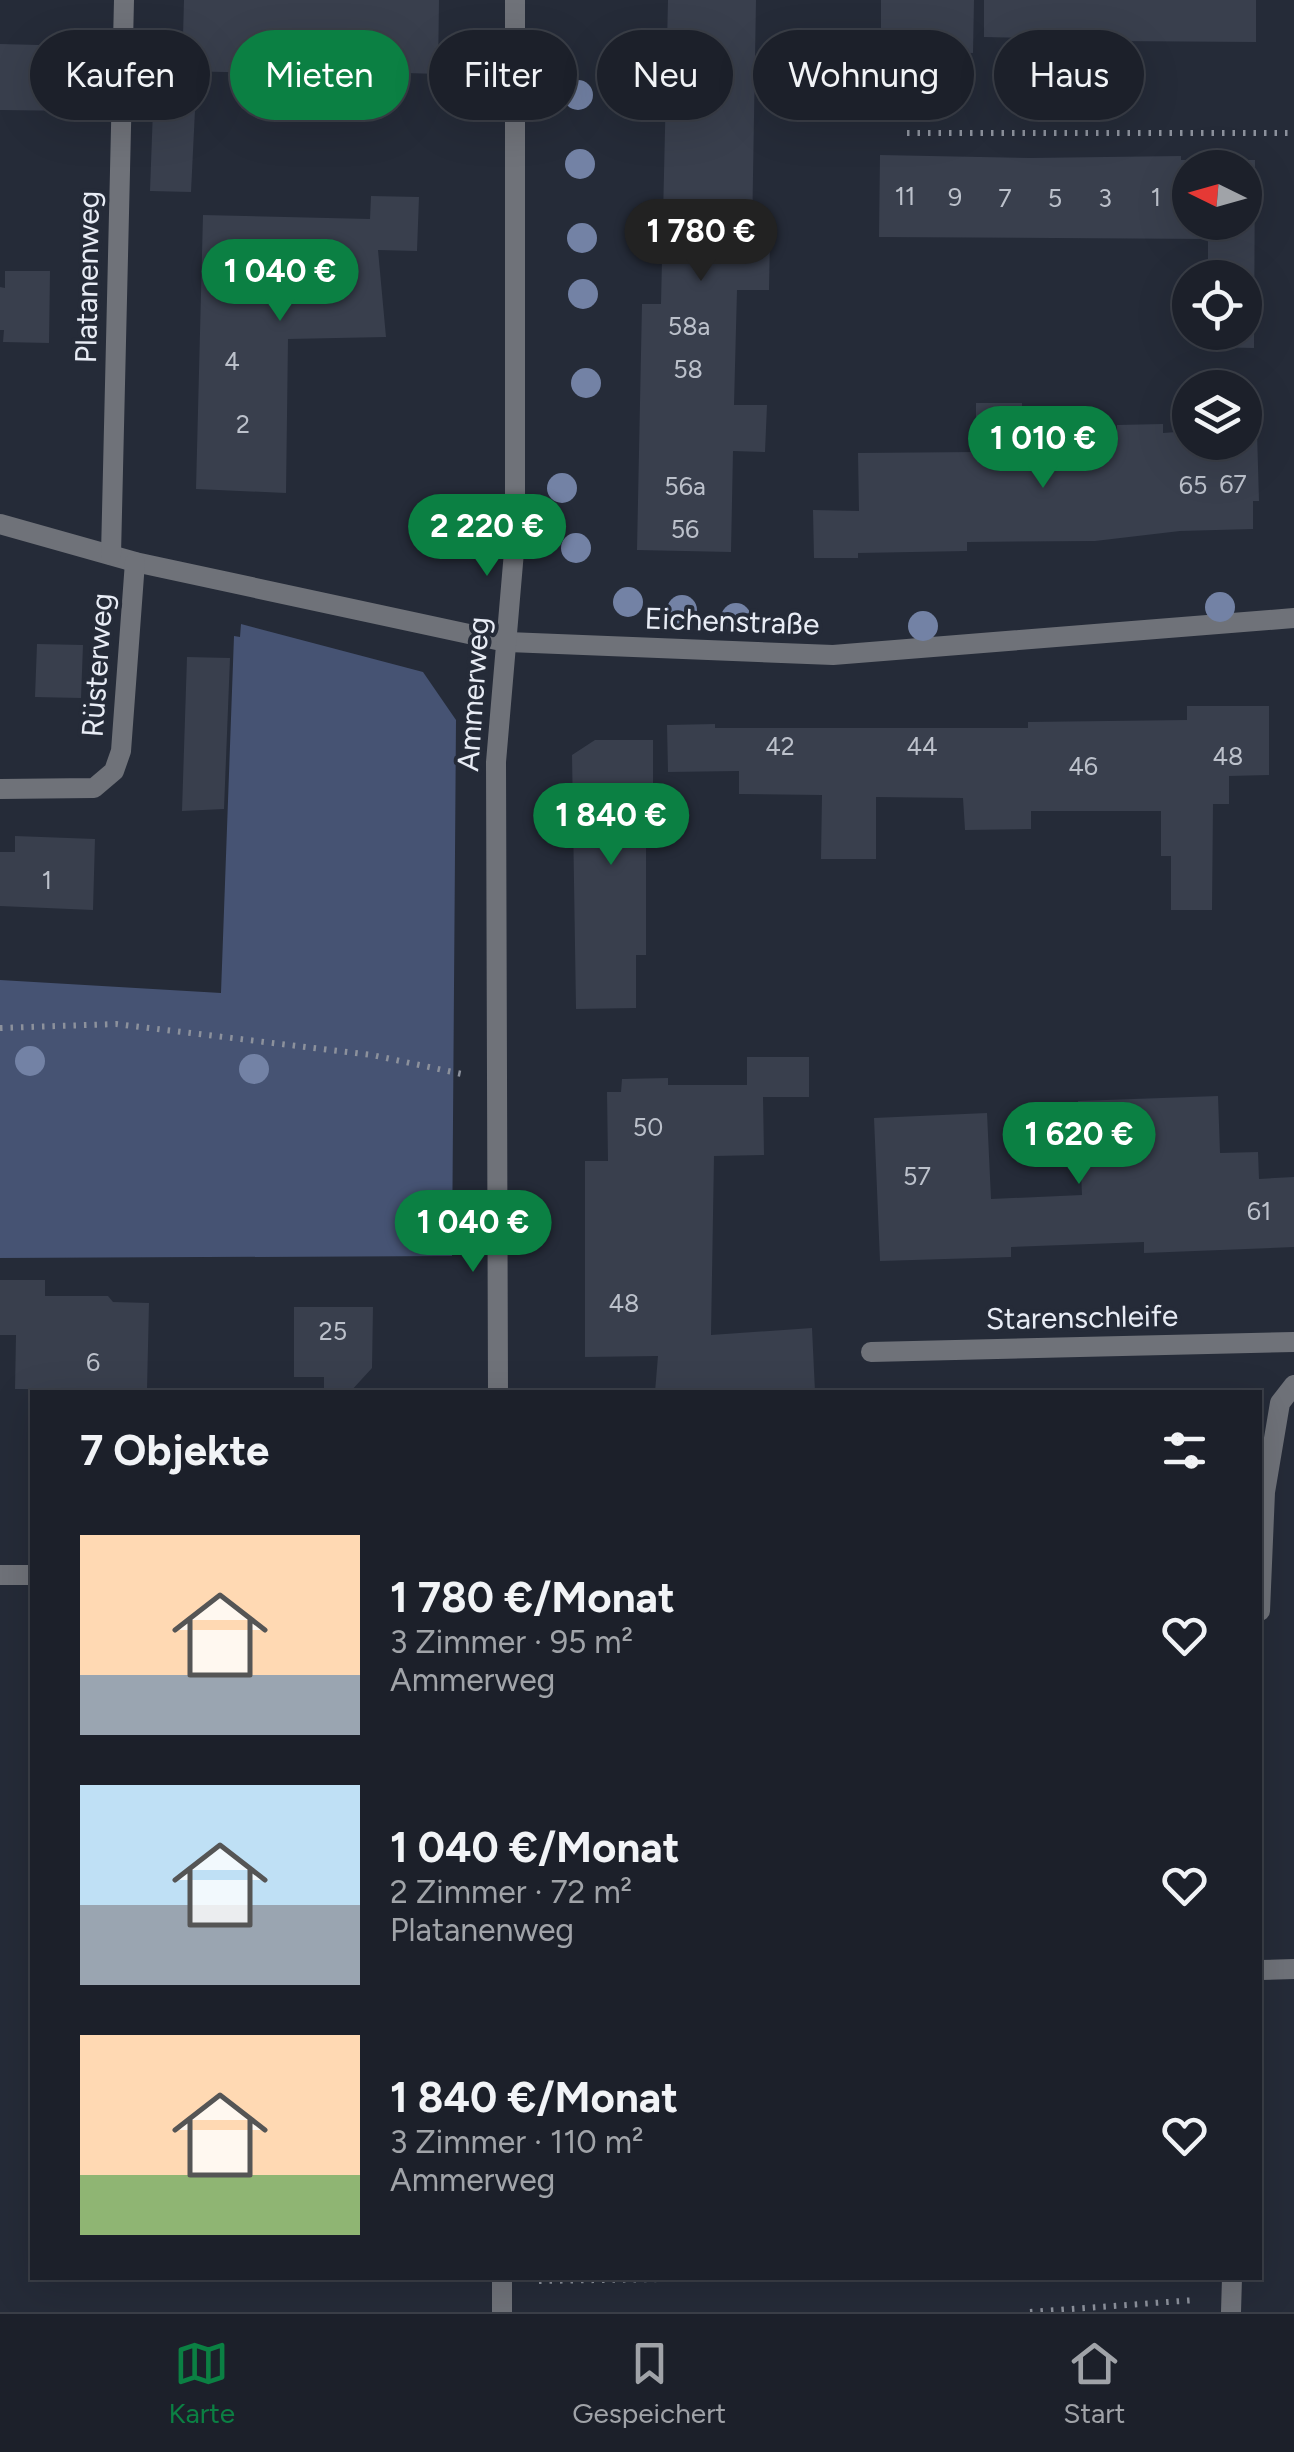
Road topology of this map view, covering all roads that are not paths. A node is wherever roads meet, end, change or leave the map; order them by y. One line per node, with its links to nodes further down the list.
1 (124, 0): 4 (street, Platanenweg)
2 (516, 0): 7 (street, Ammerweg)
3 (0, 524): 4 (street, Eichenstraße)
4 (110, 554): 5 (street, Eichenstraße)
5 (135, 562): 7 (street, Eichenstraße); 8 (street, Rüsterweg)
6 (1294, 618): 7 (street, Eichenstraße)
7 (506, 642): 12 (street, Ammerweg)
8 (0, 789)
9 (1294, 1342): 10 (street, Starenschleife)
10 (871, 1352)
11 (1294, 1385): 13 (street)
12 (498, 1390)
13 (1262, 1564)
14 (0, 1575): 15 (street)
15 (30, 1575)
16 (1294, 1969): 17 (street)
17 (1262, 1970)
18 (502, 2280): 19 (street)
19 (502, 2312)

